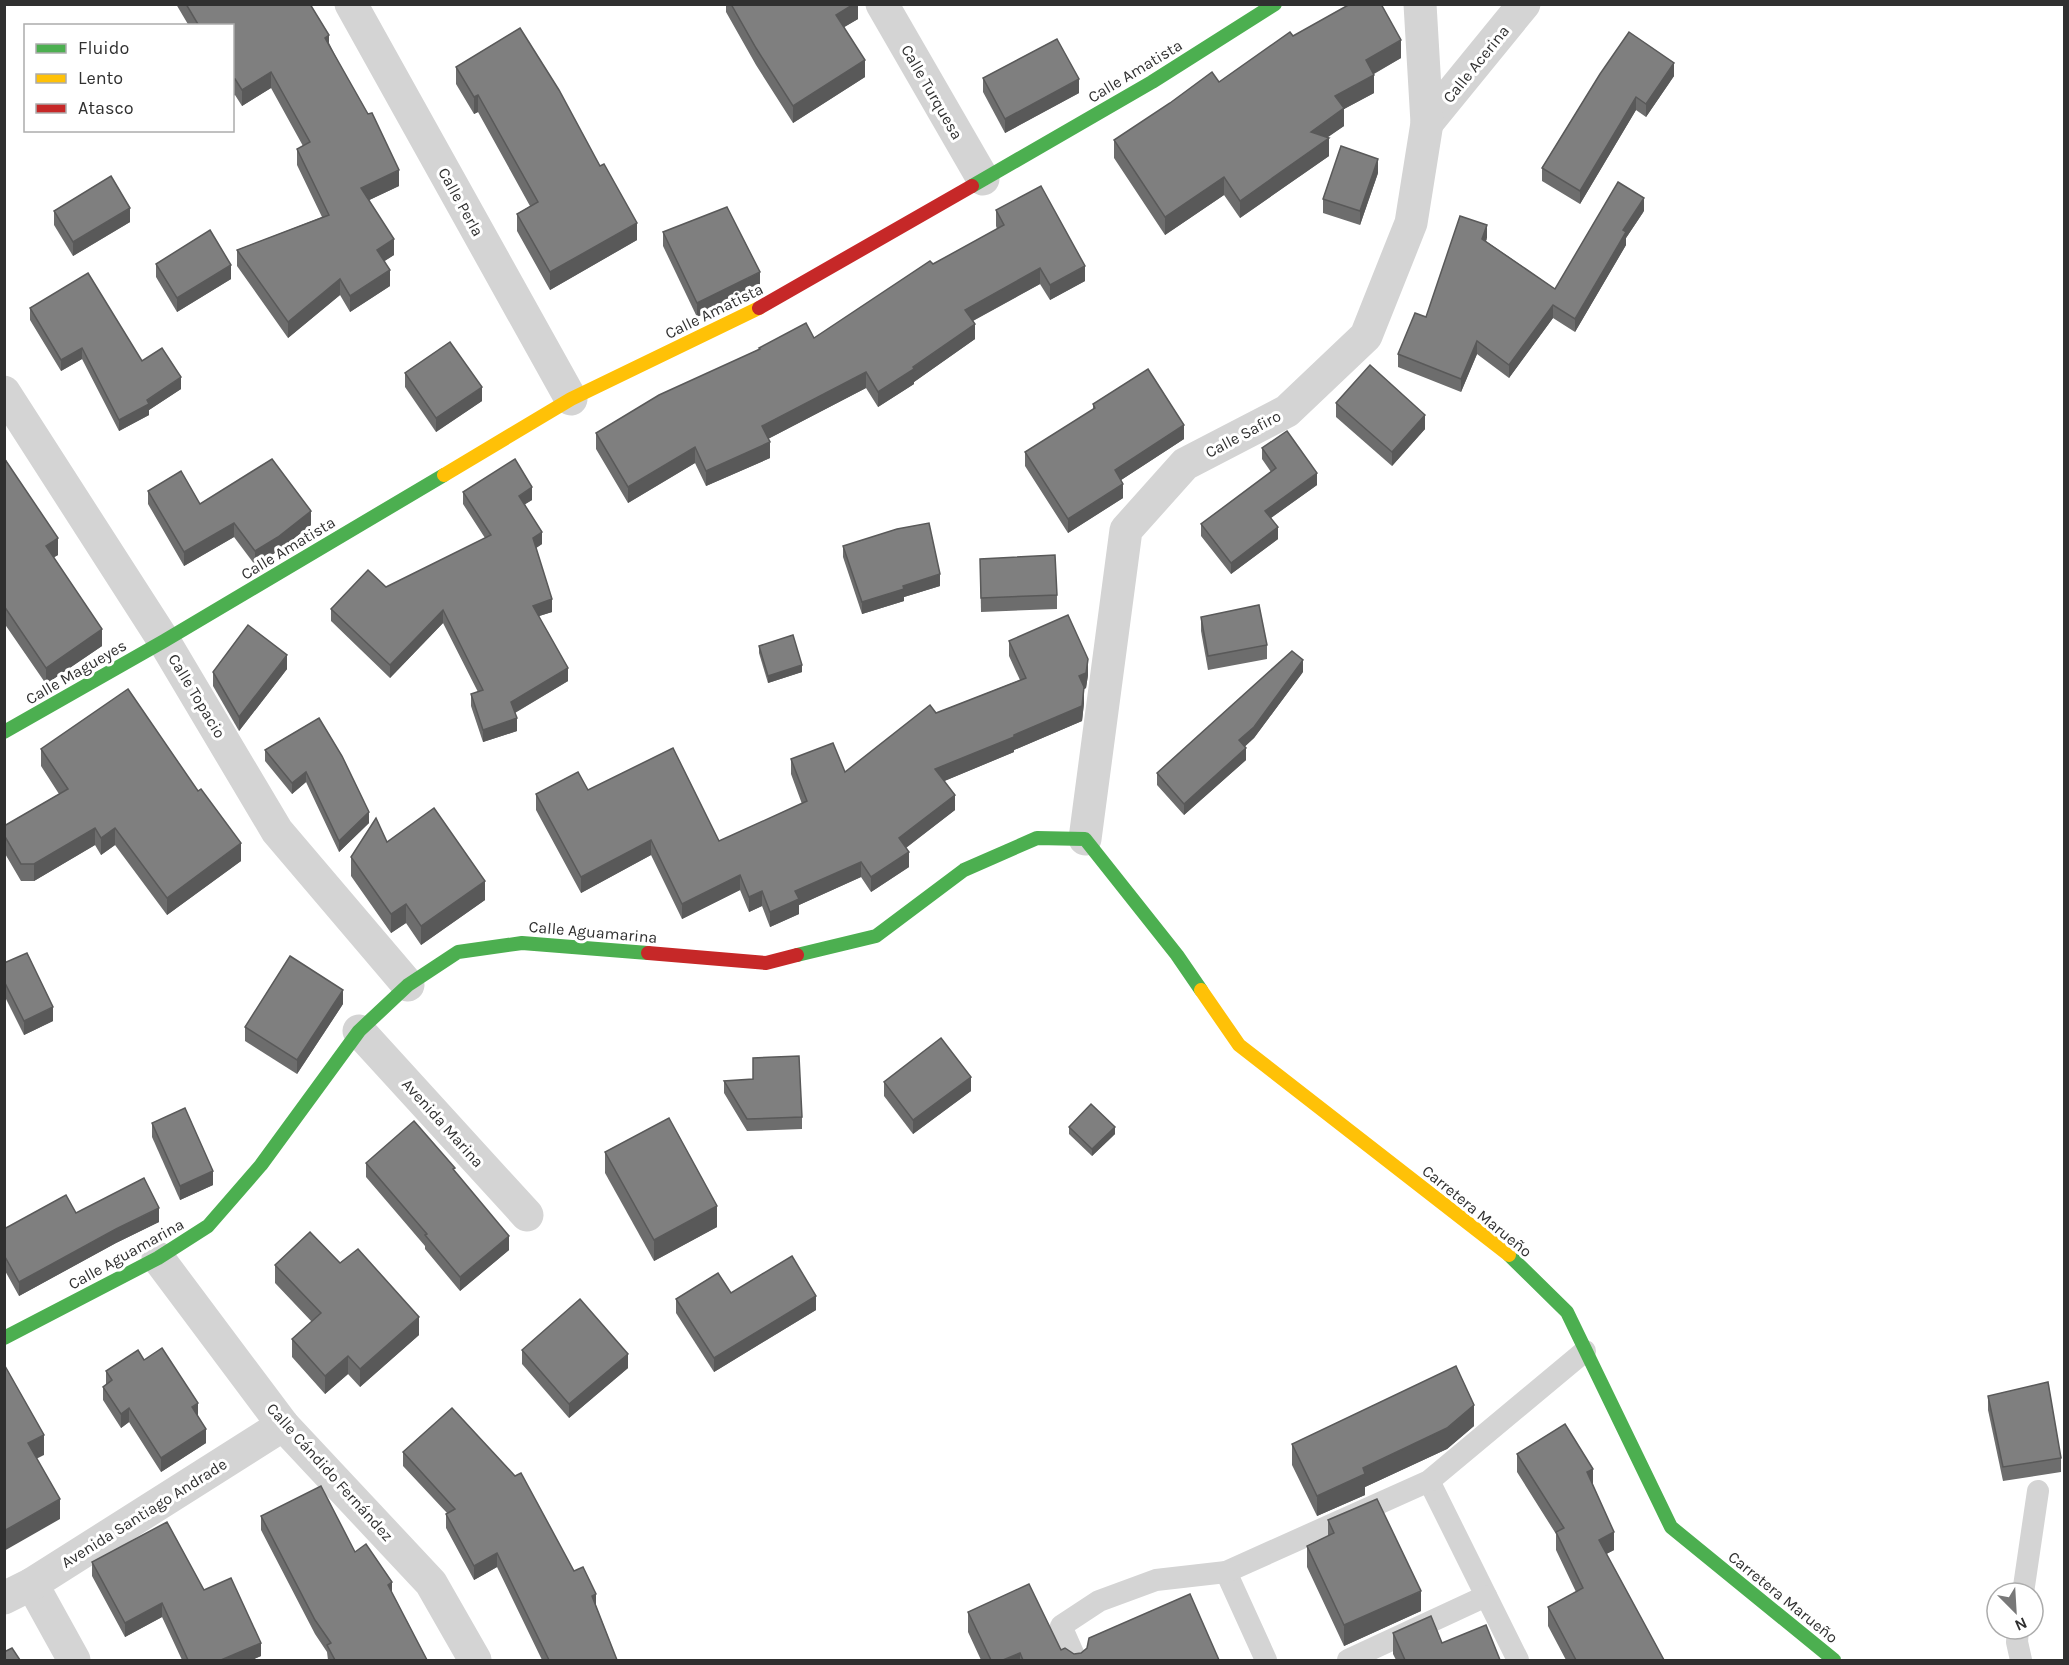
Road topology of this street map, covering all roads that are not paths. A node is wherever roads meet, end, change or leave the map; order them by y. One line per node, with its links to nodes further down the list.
1 (351, 4): 9 (street, Calle Perla)
2 (882, 4): 7 (street, Calle Turquesa)
3 (1275, 4): 7 (street, Calle Amatista)
4 (1420, 4): 6 (street, Calle Safiro)
5 (1524, 4): 6 (street, Calle Acerina)
6 (1427, 123): 12 (street, Calle Safiro)
7 (983, 179): 9 (street, Calle Amatista)
8 (4, 392): 10 (street, Calle Topacio)
9 (571, 399): 10 (street, Calle Amatista)
10 (164, 641): 11 (street, Calle Magueyes); 13 (street, Calle Topacio)
11 (4, 732)
12 (1085, 839): 13 (street, Calle Aguamarina); 18 (street, Carretera Marueño)
13 (408, 985): 14 (street, Calle Aguamarina)
14 (359, 1031): 15 (street, Avenida Marina); 16 (street, Calle Aguamarina)
15 (527, 1215)
16 (158, 1258): 17 (street, Calle Aguamarina); 19 (street, Calle Cándido Fernández)
17 (4, 1338)
18 (1585, 1351): 20 (lane); 33 (street, Carretera Marueño)
19 (283, 1425): 24 (street, Avenida Santiago Andrade); 28 (street, Calle Cándido Fernández)
20 (1429, 1481): 22 (lane); 25 (lane)
21 (2038, 1491): 23 (lane)
22 (1226, 1572): 29 (lane); 30 (lane)
23 (2026, 1581)
24 (18, 1591): 27 (street)
25 (1486, 1596): 31 (lane); 32 (lane)
26 (2017, 1641): 34 (lane)
27 (74, 1660)
28 (475, 1660)
29 (1076, 1660)
30 (1266, 1660)
31 (1348, 1660)
32 (1518, 1660)
33 (1831, 1660)
34 (2021, 1660)

